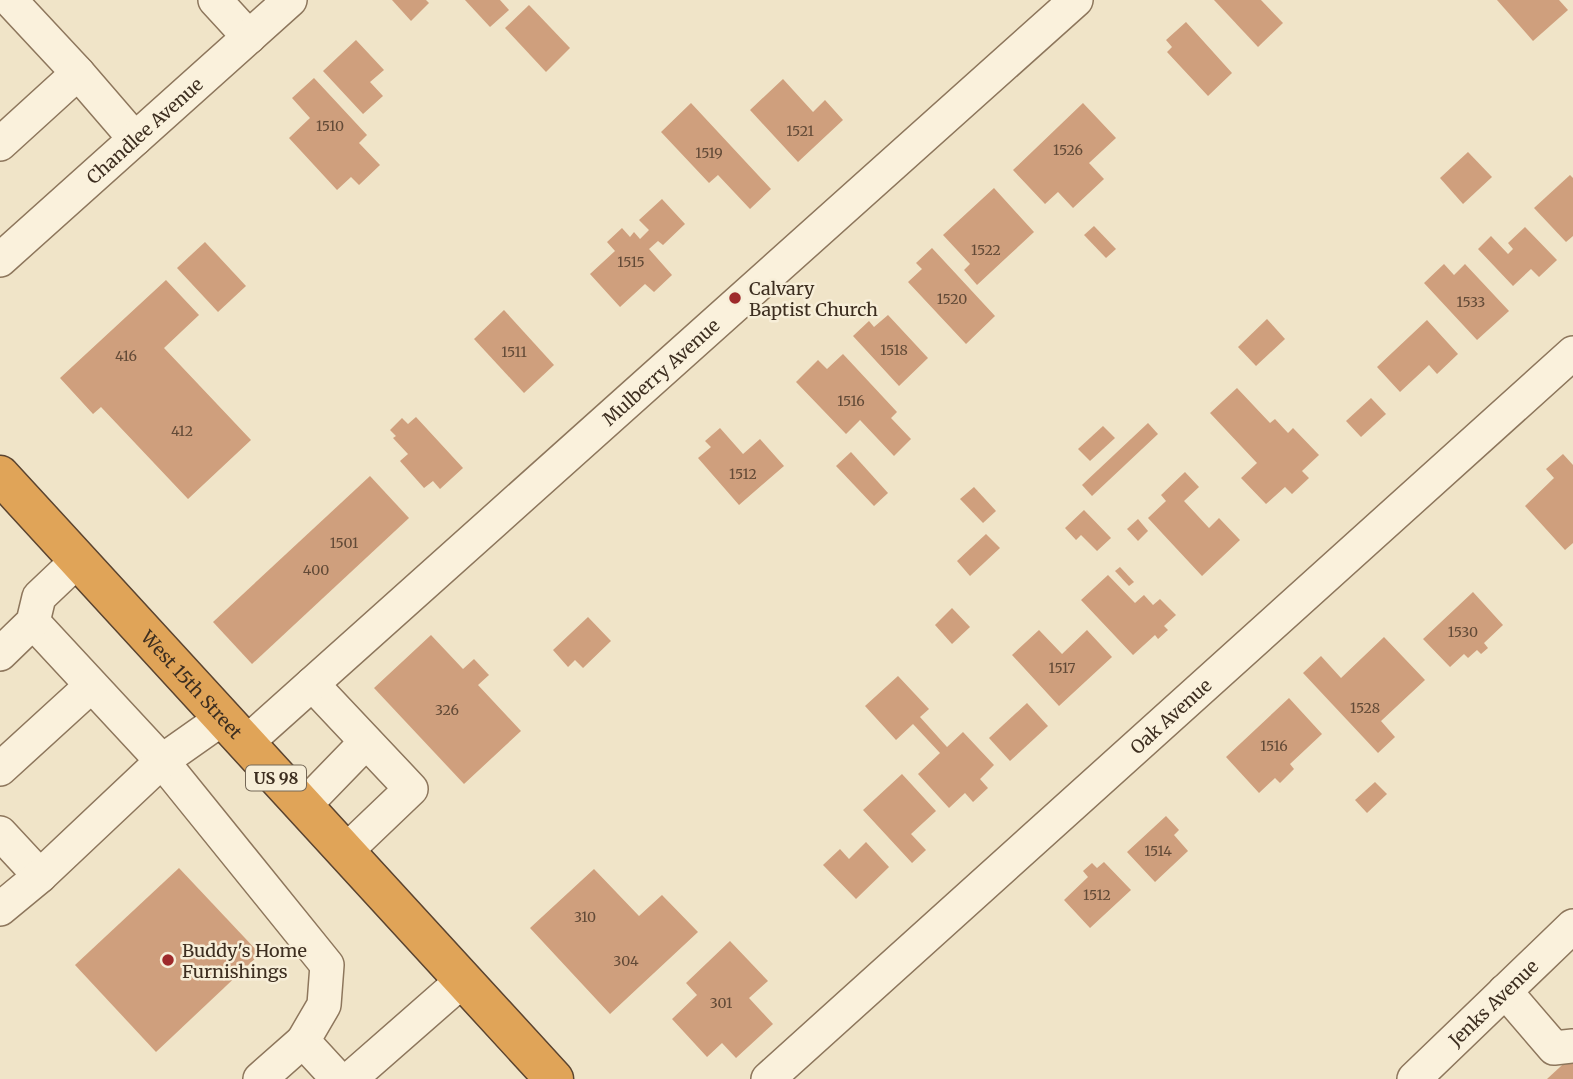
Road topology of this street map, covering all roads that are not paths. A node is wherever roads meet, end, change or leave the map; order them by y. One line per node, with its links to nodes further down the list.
1 (10, 0): 6 (street)
2 (215, 0): 5 (street)
3 (290, 0): 5 (street, Chandlee Avenue)
4 (1076, 0): 15 (street, Mulberry Avenue)
5 (249, 37): 8 (street, Chandlee Avenue)
6 (78, 73): 7 (street); 8 (street)
7 (6, 127)
8 (135, 139): 9 (street, Chandlee Avenue)
9 (0, 260)
10 (1573, 353): 35 (street, Oak Avenue)
11 (0, 475): 12 (highway, West 15th Street / US 98)
12 (78, 560): 13 (street); 17 (highway, West 15th Street / US 98)
13 (33, 622): 14 (street); 16 (street)
14 (0, 654)
15 (312, 684): 17 (street, Mulberry Avenue); 18 (street)
16 (91, 686): 19 (street); 20 (street)
17 (234, 731): 19 (street, Mulberry Avenue); 21 (highway, West 15th Street / US 98)
18 (366, 742): 21 (street); 23 (street)
19 (162, 761): 24 (street, Mulberry Avenue); 29 (street)
20 (0, 769)
21 (303, 807): 23 (highway, West 15th Street / US 98)
22 (0, 833): 24 (street)
23 (345, 852): 27 (highway, West 15th Street / US 98)
24 (40, 876): 25 (street, Mulberry Avenue)
25 (0, 909)
26 (1573, 926): 28 (street, Jenks Avenue)
27 (463, 981): 33 (street); 34 (highway, West 15th Street / US 98)
28 (1505, 991): 30 (street); 36 (street, Jenks Avenue)
29 (303, 1041): 31 (street); 32 (street)
30 (1573, 1046)
31 (260, 1079)
32 (338, 1079)
33 (350, 1079)
34 (554, 1079)
35 (768, 1079)
36 (1414, 1079)

